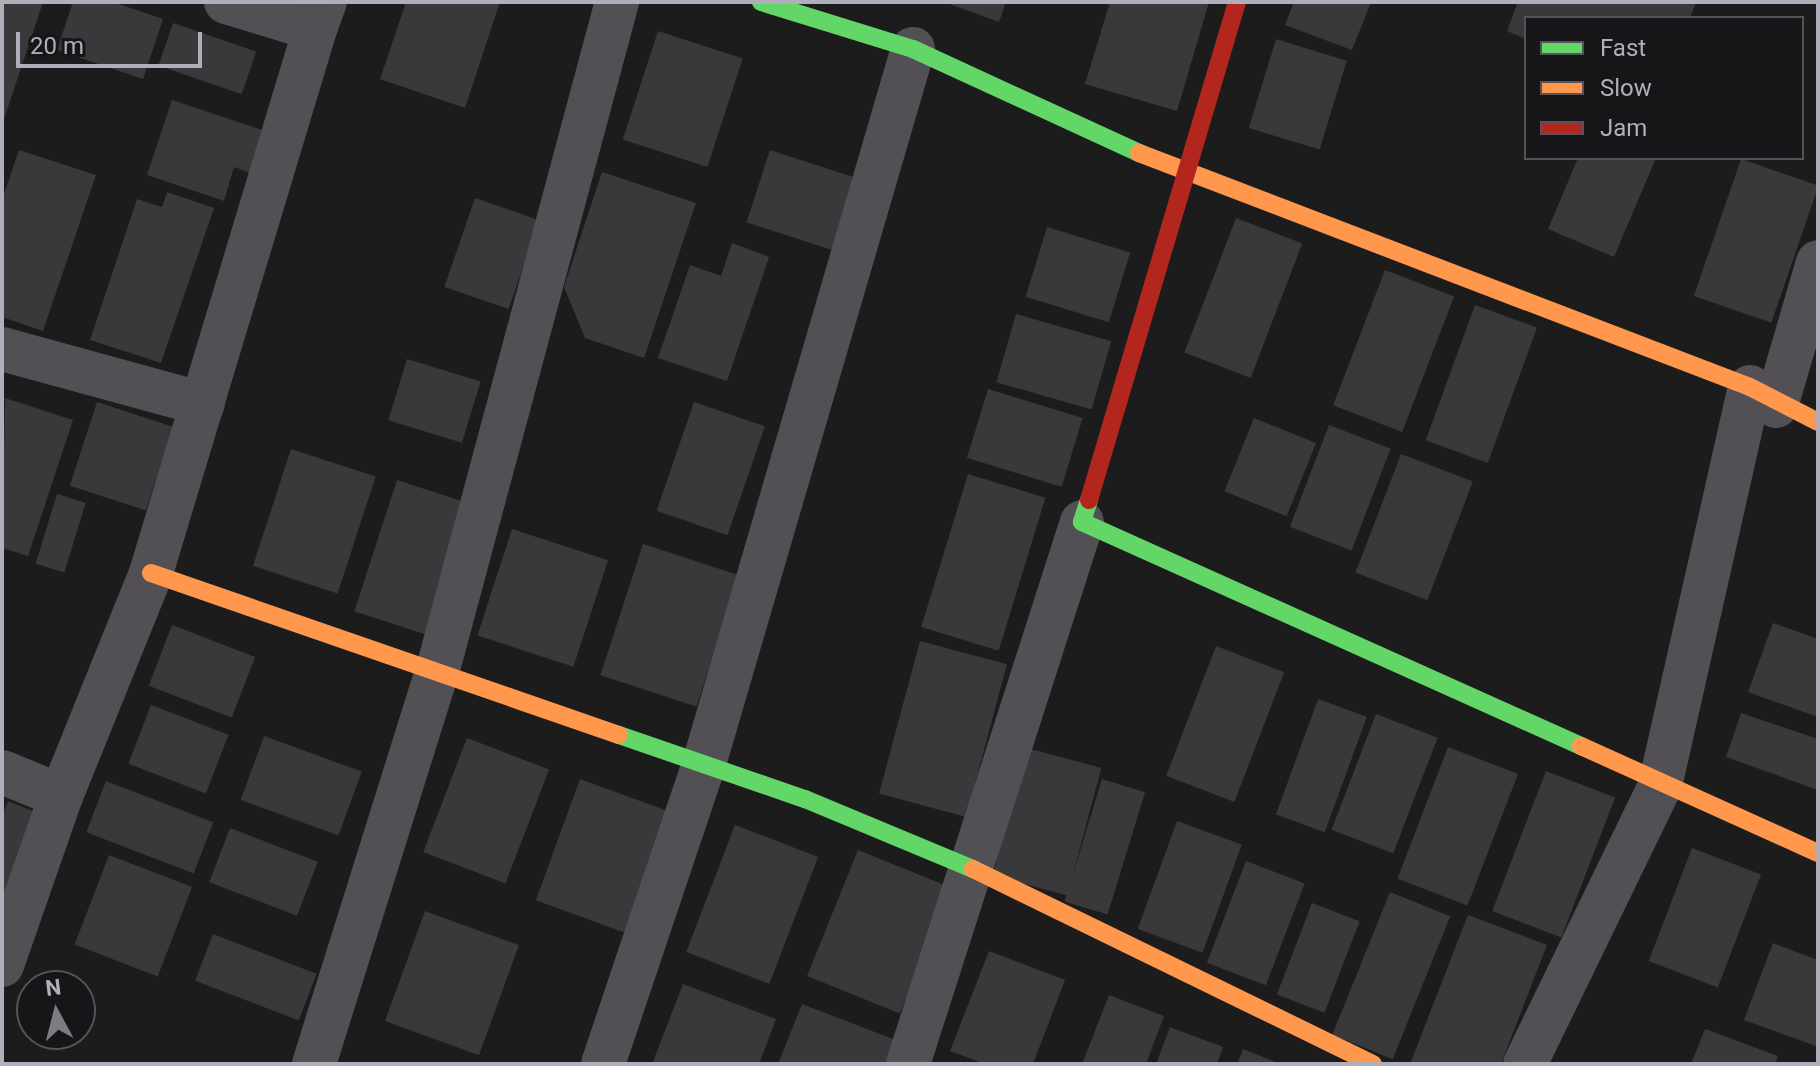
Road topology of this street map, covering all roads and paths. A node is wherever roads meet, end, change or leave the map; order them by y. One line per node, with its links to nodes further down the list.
1 (226, 2): 5 (street)
2 (617, 2): 15 (street)
3 (761, 2): 6 (street)
4 (1237, 2): 7 (street)
5 (320, 16): 11 (street)
6 (913, 49): 7 (street); 16 (street)
7 (1181, 172): 10 (street); 13 (street)
8 (1818, 262): 10 (street)
9 (2, 349): 11 (street)
10 (1763, 396): 12 (street); 18 (street)
11 (203, 404): 14 (street)
12 (1818, 422)
13 (1082, 522): 18 (street); 21 (street)
14 (151, 573): 15 (street); 19 (street)
15 (438, 669): 16 (street); 23 (street)
16 (704, 764): 21 (street); 24 (street)
17 (2, 772): 19 (street)
18 (1660, 786): 20 (street); 27 (street)
19 (61, 796): 22 (street)
20 (1818, 853)
21 (972, 868): 25 (street); 26 (street)
22 (2, 965)
23 (314, 1064)
24 (603, 1064)
25 (908, 1064)
26 (1373, 1064)
27 (1525, 1064)

